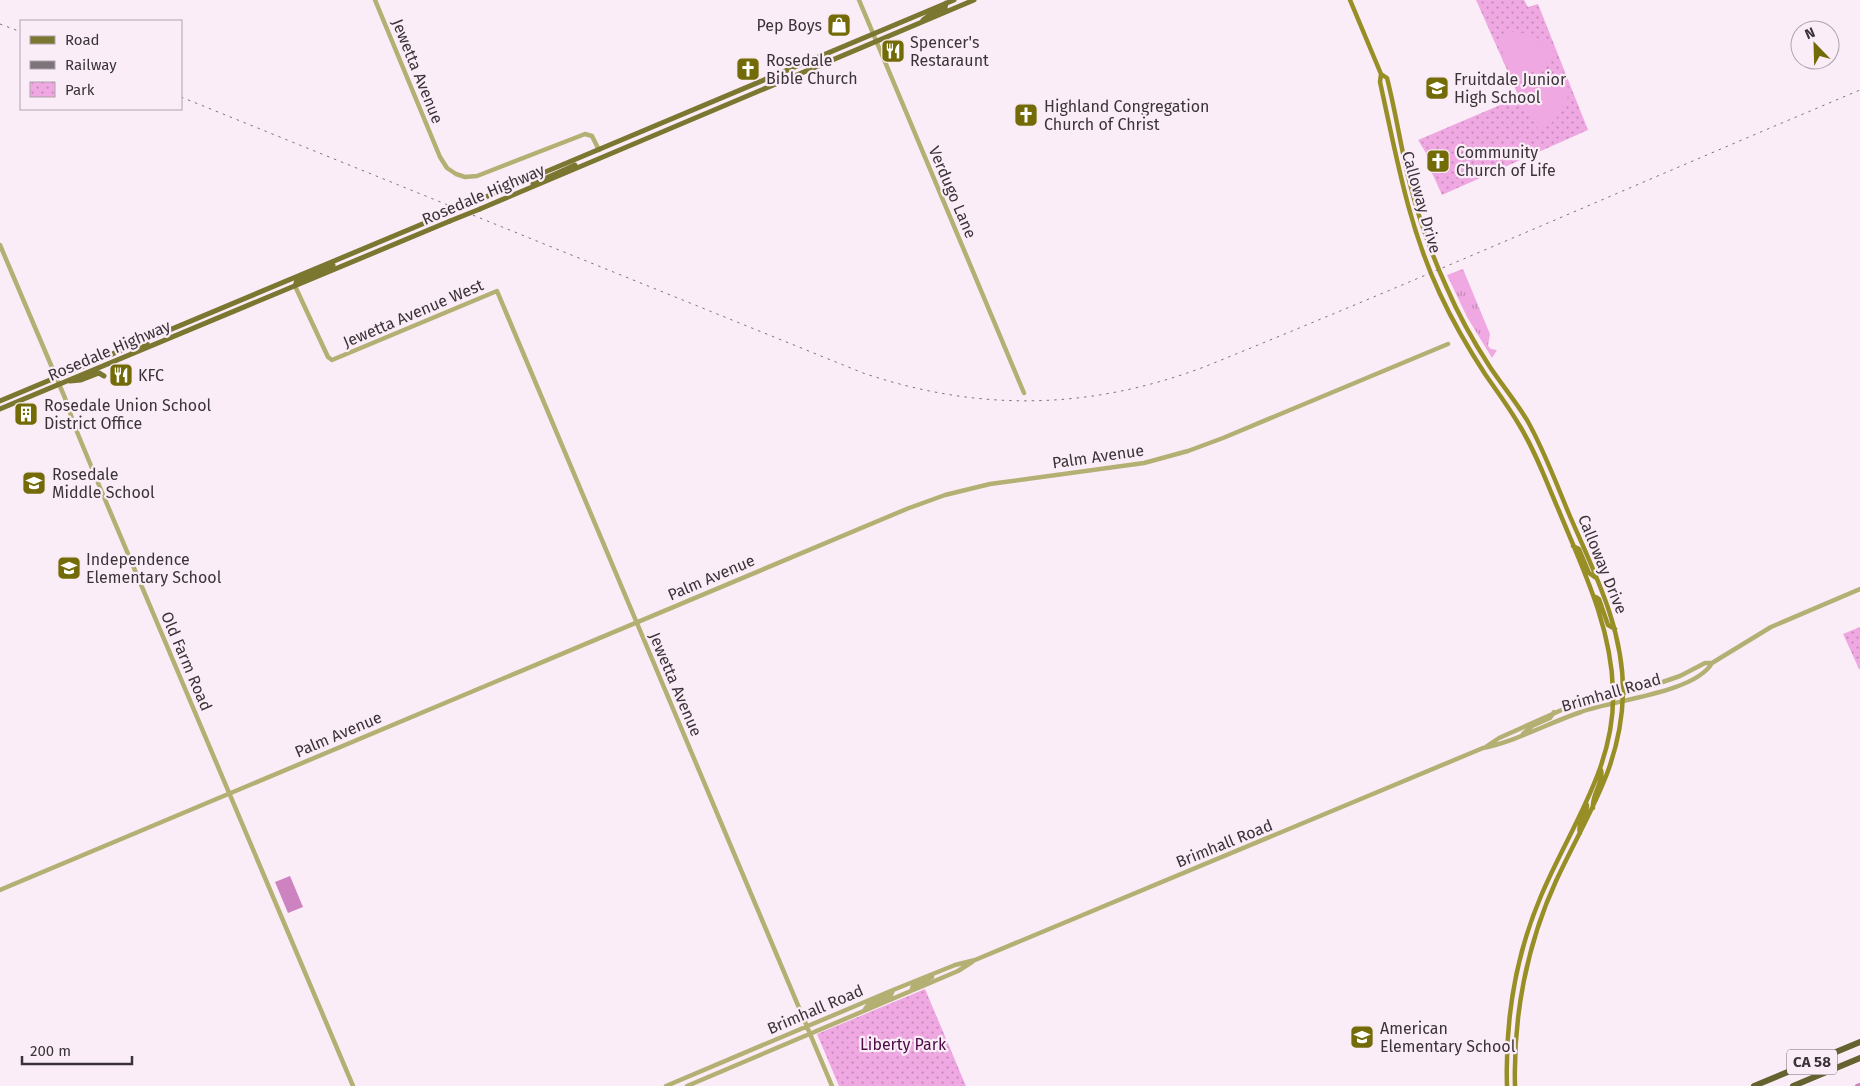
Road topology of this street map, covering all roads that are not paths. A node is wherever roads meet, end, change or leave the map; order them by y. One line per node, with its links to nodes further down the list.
1 (375, 0): 17 (street, Jewetta Avenue)
2 (859, 0): 9 (street, Verdugo Lane)
3 (954, 0): 7 (main road, Rosedale Highway)
4 (974, 0): 6 (main road, Rosedale Highway)
5 (1350, 0): 11 (main road, Calloway Drive)
6 (964, 2): 8 (main road, Rosedale Highway)
7 (946, 3): 8 (main road); 9 (main road, Rosedale Highway)
8 (919, 23): 10 (main road, Rosedale Highway)
9 (873, 34): 10 (street, Verdugo Lane); 12 (main road, Rosedale Highway)
10 (876, 41): 14 (main road, Rosedale Highway); 33 (street, Verdugo Lane)
11 (1381, 74): 36 (main road, Calloway Drive); 37 (main road, Calloway Drive)
12 (768, 79): 13 (main road, Rosedale Highway); 14 (main road)
13 (734, 93): 15 (main road); 16 (main road, Rosedale Highway)
14 (738, 99): 15 (main road, Rosedale Highway)
15 (685, 122): 18 (main road, Rosedale Highway)
16 (647, 130): 17 (main road, Rosedale Highway); 18 (main road)
17 (599, 150): 19 (main road); 20 (main road, Rosedale Highway, bridge)
18 (602, 157): 19 (main road, Rosedale Highway)
19 (526, 190): 23 (main road, Rosedale Highway, bridge)
20 (376, 243): 22 (main road, Rosedale Highway); 23 (main road)
21 (0, 245): 30 (street, Old Farm Road)
22 (291, 278): 25 (main road); 26 (main road, Rosedale Highway)
23 (295, 286): 24 (street, Jewetta Avenue West); 25 (main road, Rosedale Highway)
24 (497, 291): 40 (street, Jewetta Avenue)
25 (243, 307): 28 (main road, Rosedale Highway)
26 (183, 324): 28 (main road); 30 (main road, Rosedale Highway)
27 (1448, 344): 40 (street, Palm Avenue)
28 (131, 354): 31 (main road, Rosedale Highway)
29 (104, 376): 31 (main road)
30 (56, 377): 32 (street, Old Farm Road); 34 (main road, Rosedale Highway)
31 (68, 381): 32 (main road, Rosedale Highway)
32 (59, 385): 35 (main road, Rosedale Highway); 51 (street, Old Farm Road)
33 (1024, 393)
34 (0, 400)
35 (0, 409)
36 (1573, 546): 37 (main road); 39 (main road, Calloway Drive)
37 (1598, 579): 41 (main road, Calloway Drive)
38 (1860, 589): 42 (street, Brimhall Road)
39 (1594, 596): 41 (main road); 44 (main road, Calloway Drive)
40 (636, 622): 51 (street, Palm Avenue); 61 (street, Jewetta Avenue)
41 (1615, 629): 43 (main road, Calloway Drive)
42 (1712, 663): 43 (street, Brimhall Road); 45 (street, Brimhall Road)
43 (1623, 693): 44 (street, Brimhall Road); 45 (main road, Calloway Drive)
44 (1614, 695): 46 (main road, Calloway Drive); 47 (street, Brimhall Road)
45 (1622, 702): 46 (street, Brimhall Road); 53 (main road, Calloway Drive)
46 (1613, 704): 48 (street, Brimhall Road); 50 (main road, Calloway Drive)
47 (1554, 712): 48 (street); 49 (street, Brimhall Road)
48 (1520, 737): 49 (street, Brimhall Road)
49 (1484, 748): 56 (street, Brimhall Road)
50 (1601, 769): 52 (main road, Calloway Drive); 53 (main road)
51 (229, 794): 55 (street, Palm Avenue); 66 (street, Old Farm Road)
52 (1587, 804): 54 (main road); 70 (main road, Calloway Drive)
53 (1593, 808): 54 (main road, Calloway Drive)
54 (1580, 833): 71 (main road, Calloway Drive)
55 (0, 890)
56 (975, 960): 57 (street, Brimhall Road); 59 (street, Brimhall Road)
57 (939, 971): 58 (street, Brimhall Road); 59 (street)
58 (893, 990): 60 (street); 61 (street, Brimhall Road)
59 (911, 991): 60 (street, Brimhall Road)
60 (862, 1011): 62 (street, Brimhall Road)
61 (806, 1026): 62 (street, Jewetta Avenue); 67 (street, Brimhall Road)
62 (810, 1035): 68 (street, Brimhall Road); 69 (street, Jewetta Avenue)
63 (1860, 1042): 65 (highway, CA 58)
64 (1860, 1058): 74 (highway, CA 58)
65 (1764, 1082): 72 (highway); 73 (highway, CA 58)
66 (353, 1086)
67 (666, 1086)
68 (687, 1086)
69 (832, 1086)
70 (1507, 1086)
71 (1515, 1086)
72 (1748, 1086)
73 (1754, 1086)
74 (1792, 1086)

